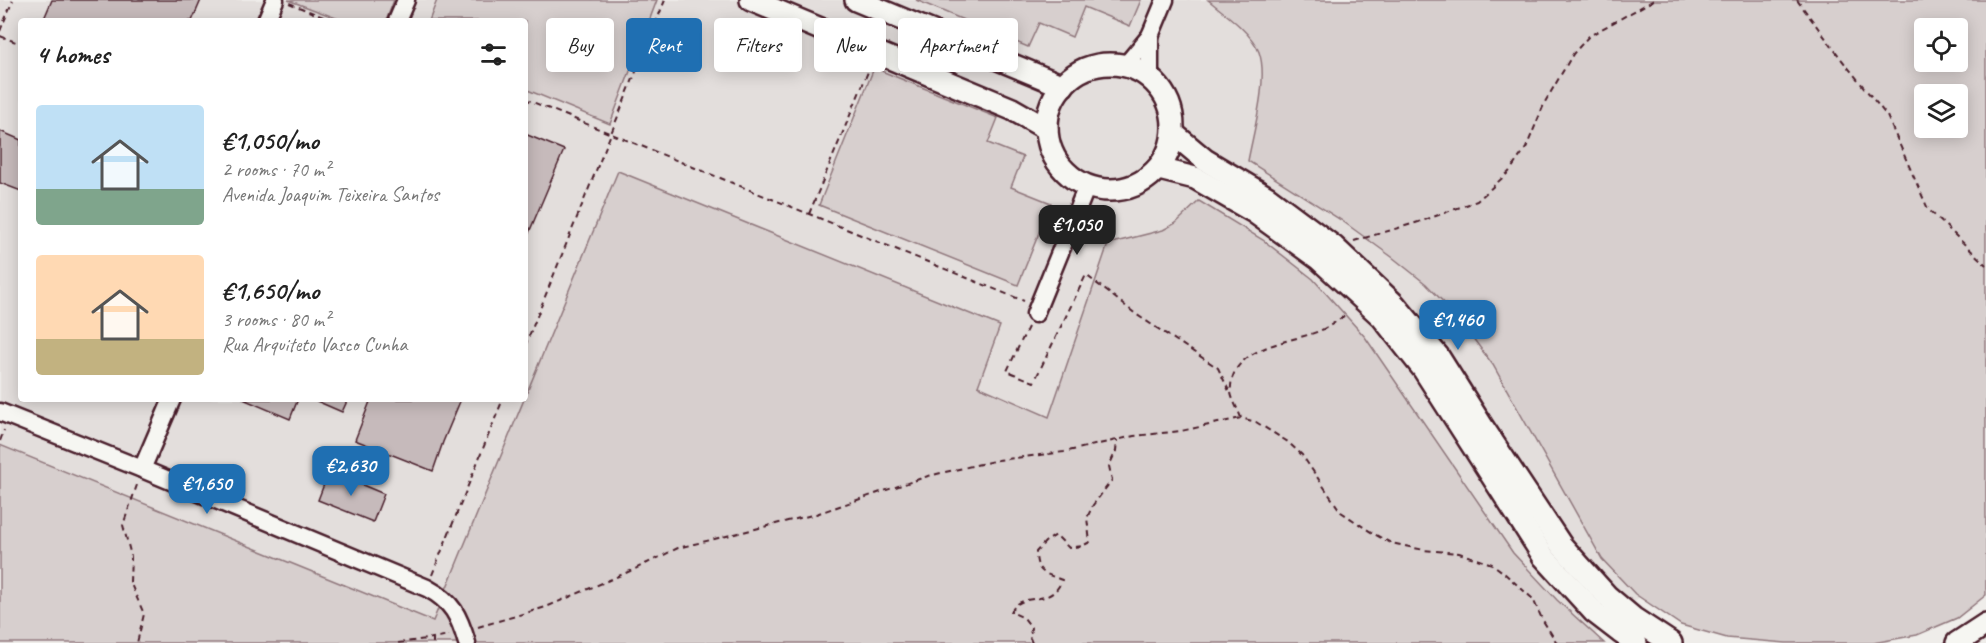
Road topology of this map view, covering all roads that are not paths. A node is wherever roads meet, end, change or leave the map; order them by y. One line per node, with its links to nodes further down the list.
1 (406, 0): 7 (street)
2 (751, 0): 12 (street)
3 (856, 0): 11 (street)
4 (1165, 0): 8 (street)
5 (283, 2): 6 (street)
6 (269, 18)
7 (398, 18)
8 (1150, 36): 9 (street); 10 (street)
9 (1125, 66): 10 (street); 11 (street)
10 (1150, 78): 13 (street)
11 (1063, 86): 12 (street)
12 (1047, 129): 15 (street)
13 (1174, 134): 14 (street); 23 (street)
14 (1159, 169): 15 (street); 22 (street)
15 (1087, 186): 16 (street)
16 (1037, 310)
17 (171, 402): 19 (street)
18 (0, 412): 19 (street)
19 (142, 469): 21 (street)
20 (1986, 624): 24 (street)
21 (466, 637)
22 (1636, 643)
23 (1671, 643)
24 (1957, 643)

